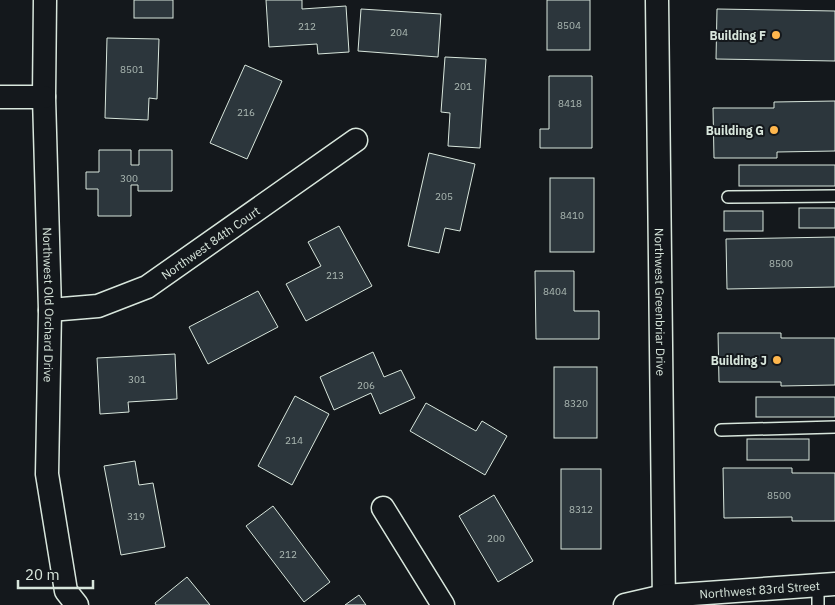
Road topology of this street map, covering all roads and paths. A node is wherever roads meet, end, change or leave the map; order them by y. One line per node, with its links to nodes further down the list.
1 (45, 0): 4 (street, Northwest Old Orchard Drive)
2 (657, 0): 13 (street, Northwest Greenbriar Drive)
3 (0, 97): 4 (street)
4 (44, 97): 8 (street, Northwest Old Orchard Drive)
5 (356, 140): 8 (street, Northwest 84th Court)
6 (835, 196): 7 (lane)
7 (728, 197)
8 (50, 310): 14 (street, Northwest Old Orchard Drive)
9 (835, 427): 10 (lane)
10 (721, 430)
11 (383, 508): 15 (street)
12 (824, 592): 13 (street, Northwest 83rd Street)
13 (664, 600): 16 (street, Northwest 83rd Street)
14 (77, 605)
15 (443, 605)
16 (625, 605)

